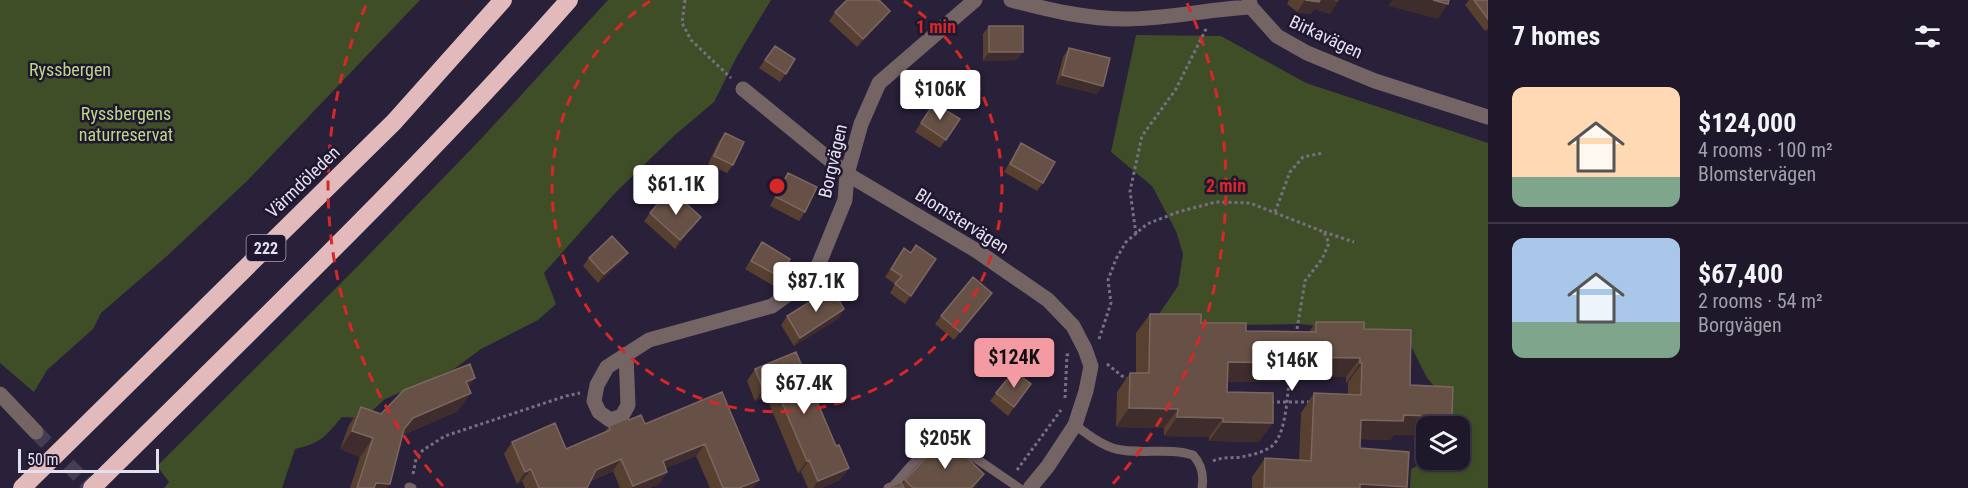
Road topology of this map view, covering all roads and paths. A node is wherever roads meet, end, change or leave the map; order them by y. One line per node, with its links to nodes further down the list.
1 (504, 0): 33 (highway, Värmdöleden / 222)
2 (568, 0): 34 (highway, 222)
3 (685, 0): 8 (path)
4 (975, 0): 11 (street, Borgvägen)
5 (1011, 0): 7 (street, Birkavägen)
6 (1250, 4): 7 (street, Birkavägen); 9 (street, Birkavägen)
7 (1216, 9): 14 (path)
8 (743, 89): 11 (street, Blomstervägen)
9 (1488, 117)
10 (1323, 153): 12 (path)
11 (847, 174): 19 (street, Blomstervägen); 20 (street, Borgvägen)
12 (1275, 213): 13 (path); 14 (path)
13 (1324, 232): 15 (path); 16 (path)
14 (1136, 234): 19 (path)
15 (1354, 242)
16 (1296, 334): 17 (path); 18 (path)
17 (1306, 335)
18 (1294, 345)
19 (1085, 349): 29 (street, Blomstervägen); 32 (path)
20 (626, 354): 24 (street, Borgvägen); 24 (street)
21 (1106, 362): 23 (path)
22 (1291, 366): 28 (path)
23 (1132, 380)
24 (596, 390): 35 (path)
25 (0, 394): 30 (street)
26 (1267, 401): 28 (path)
27 (1321, 402): 28 (path)
28 (1286, 403): 31 (path)
29 (1075, 425): 31 (lane); 38 (street, Blomstervägen)
30 (36, 432)
31 (1201, 467): 39 (lane)
32 (1008, 481): 36 (lane); 37 (lane)
33 (22, 488)
34 (92, 488)
35 (411, 488)
36 (888, 488)
37 (1018, 488)
38 (1030, 488)
39 (1202, 488)

